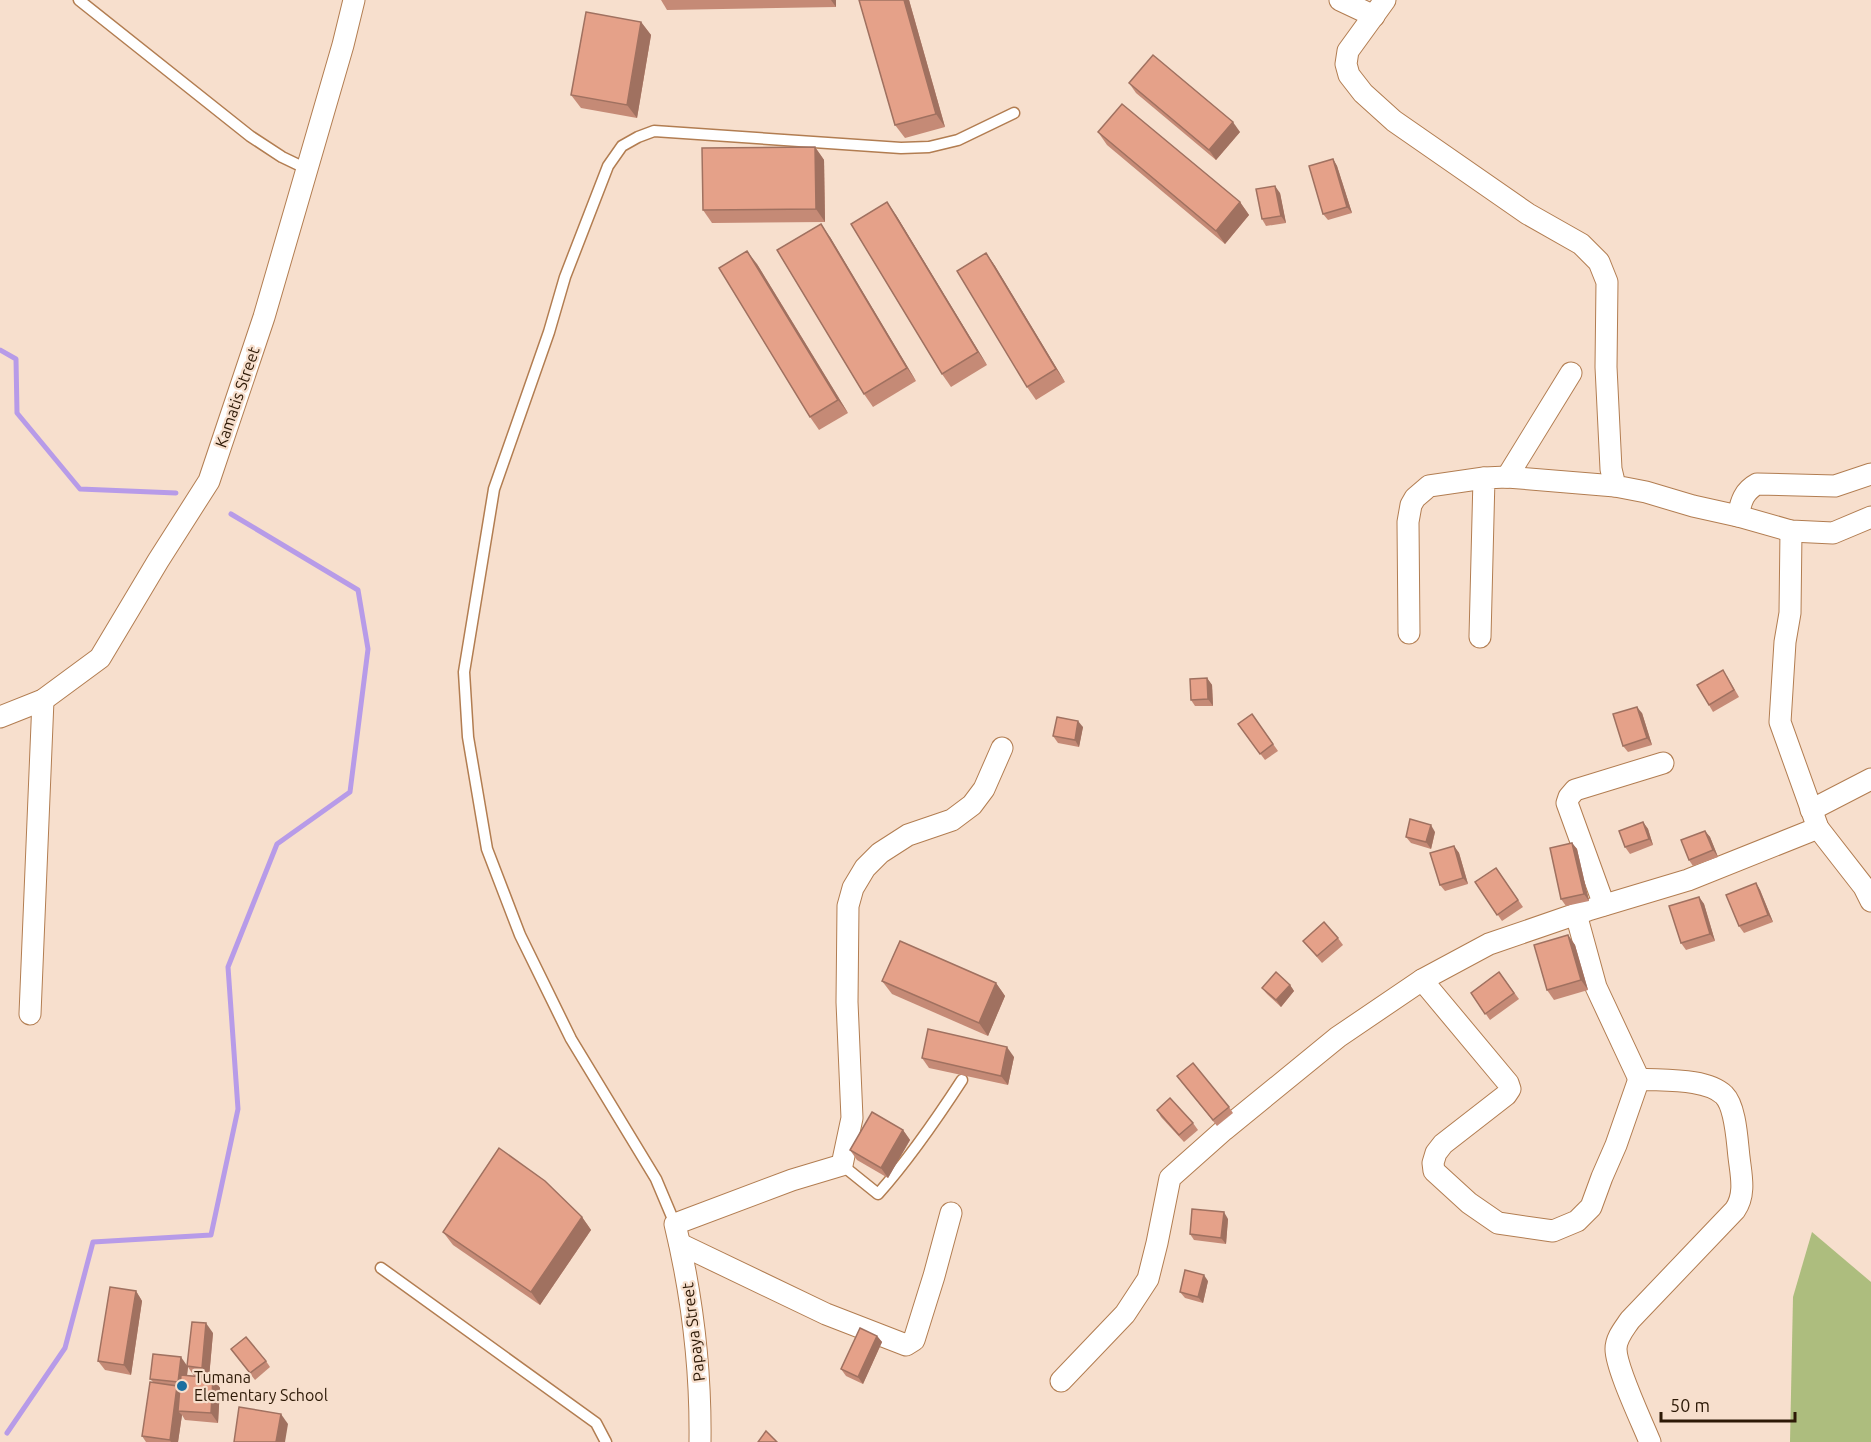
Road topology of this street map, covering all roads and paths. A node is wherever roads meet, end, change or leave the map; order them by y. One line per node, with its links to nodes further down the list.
1 (79, 0): 6 (lane)
2 (354, 0): 6 (street, Kamatis Street)
3 (1340, 0): 4 (street)
4 (1379, 8): 11 (street)
5 (1014, 113): 32 (lane)
6 (307, 169): 17 (street, Kamatis Street)
7 (1571, 374): 9 (street)
8 (1871, 474): 12 (street)
9 (1507, 477): 10 (street); 11 (street)
10 (1484, 478): 15 (street); 16 (street)
11 (1615, 486): 12 (street)
12 (1738, 516): 14 (street)
13 (1871, 517): 14 (street)
14 (1791, 531): 22 (street)
15 (1409, 633)
16 (1480, 637)
17 (42, 700): 18 (street, Kamatis Street); 27 (street)
18 (0, 717)
19 (1002, 748): 30 (street)
20 (1664, 763): 24 (street)
21 (1871, 779): 22 (street)
22 (1814, 819): 23 (street); 24 (street)
23 (1871, 902)
24 (1604, 905): 25 (street)
25 (1576, 914): 26 (street); 28 (street)
26 (1422, 980): 28 (street); 34 (street)
27 (30, 1014)
28 (1639, 1079): 37 (street)
29 (962, 1080): 30 (lane)
30 (842, 1165): 32 (street)
31 (951, 1213): 32 (street)
32 (678, 1234): 36 (street, Papaya Street)
33 (381, 1268): 35 (lane)
34 (1061, 1381)
35 (606, 1442)
36 (700, 1442)
37 (1650, 1442)

